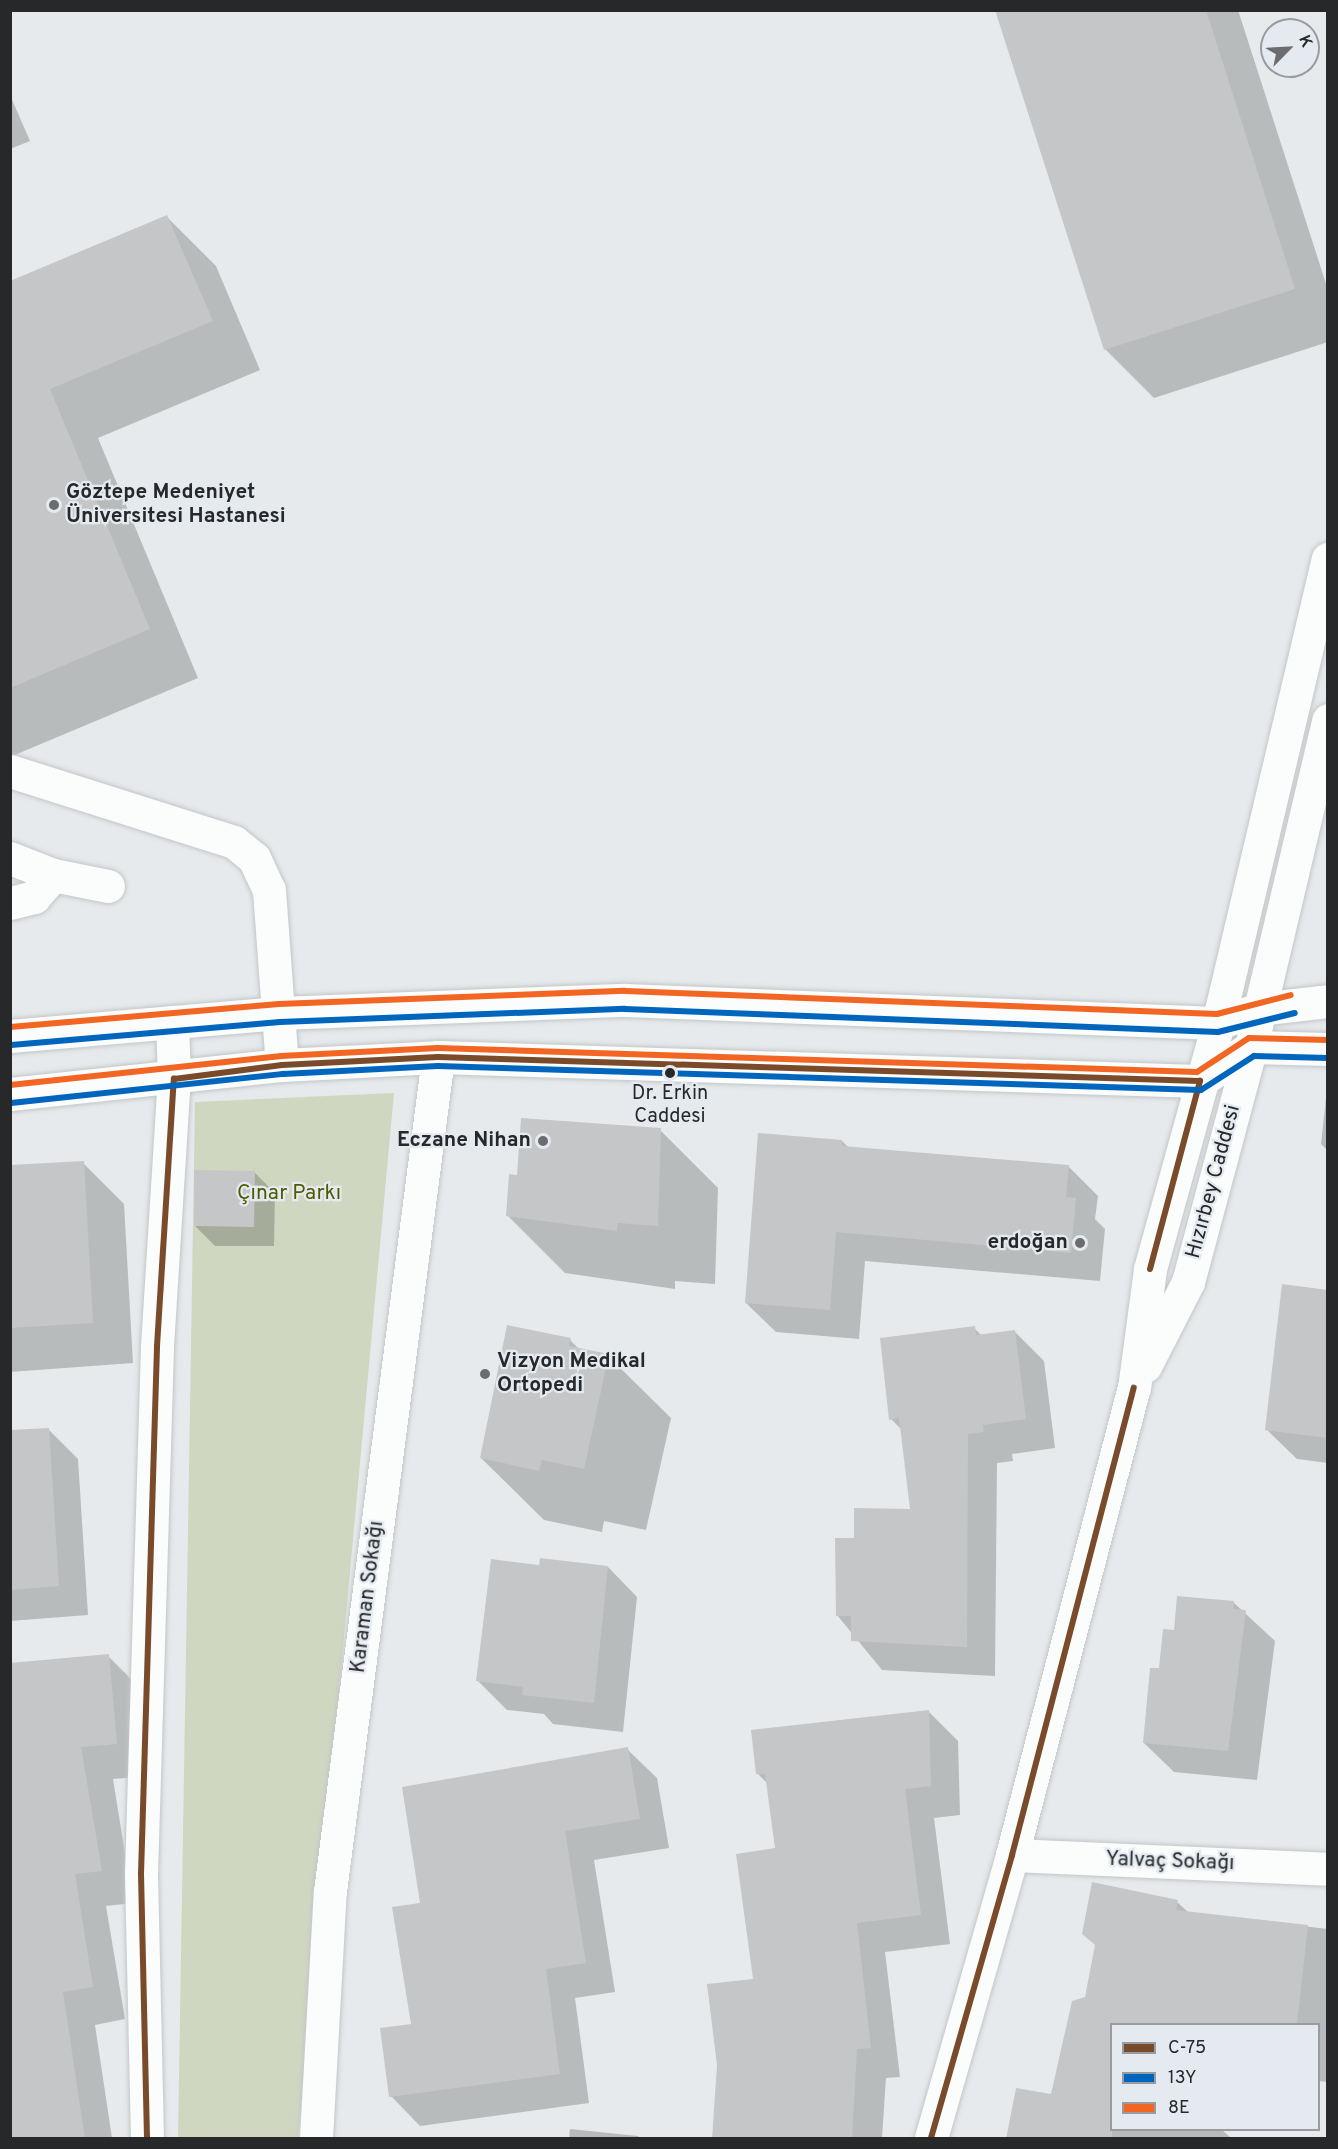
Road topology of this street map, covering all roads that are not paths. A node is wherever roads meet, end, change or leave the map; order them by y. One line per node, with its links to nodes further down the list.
1 (1328, 559): 12 (street, Hızırbey Caddesi)
2 (1328, 720): 9 (street, Hızırbey Caddesi)
3 (10, 771): 10 (street)
4 (10, 858): 5 (street)
5 (53, 875): 6 (street); 7 (street)
6 (108, 886)
7 (10, 903)
8 (1328, 1001): 9 (street)
9 (1258, 1008): 12 (street); 14 (street, Hızırbey Caddesi)
10 (279, 1013): 11 (street); 12 (street); 17 (street)
11 (172, 1022): 13 (street); 18 (street)
12 (1218, 1023): 19 (street, Hızırbey Caddesi)
13 (10, 1035)
14 (1251, 1047): 15 (street); 19 (street); 21 (street, Hızırbey Caddesi)
15 (1328, 1049)
16 (438, 1057): 17 (street); 19 (street); 25 (street, Karaman Sokağı)
17 (282, 1065): 18 (street)
18 (174, 1079): 20 (street); 24 (street)
19 (1200, 1081): 21 (street, Hızırbey Caddesi)
20 (10, 1094)
21 (1134, 1388): 22 (street, Hızırbey Caddesi)
22 (1012, 1855): 23 (street, Yalvaç Sokağı); 26 (street, Hızırbey Caddesi)
23 (1328, 1869)
24 (147, 2139)
25 (316, 2139)
26 (931, 2139)

